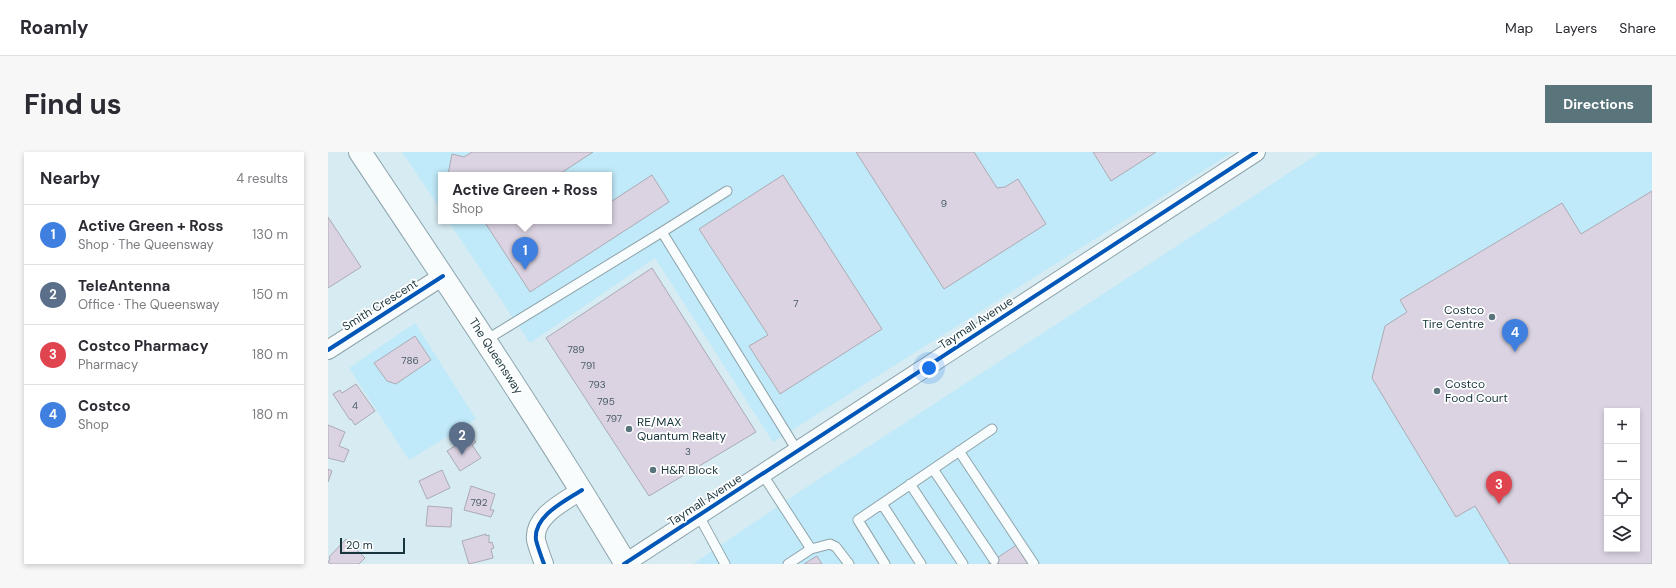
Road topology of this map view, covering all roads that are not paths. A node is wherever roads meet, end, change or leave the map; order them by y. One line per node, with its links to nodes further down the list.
1 (360, 152): 5 (main road, The Queensway)
2 (1256, 152): 10 (street, Taymall Avenue)
3 (727, 191): 4 (lane)
4 (662, 232): 6 (lane); 10 (lane)
5 (443, 276): 6 (main road, The Queensway); 7 (street, Smith Crescent)
6 (486, 340): 14 (main road, The Queensway)
7 (328, 350)
8 (992, 429): 9 (lane)
9 (959, 451): 11 (lane); 27 (lane)
10 (798, 452): 12 (street, Taymall Avenue)
11 (933, 469): 13 (lane); 18 (lane)
12 (763, 475): 16 (street, Taymall Avenue); 17 (lane)
13 (910, 484): 15 (lane); 26 (lane)
14 (582, 490): 19 (street); 20 (main road, The Queensway)
15 (882, 504): 24 (lane); 25 (lane)
16 (699, 516): 20 (street, Taymall Avenue); 21 (lane)
17 (811, 550): 22 (lane); 23 (lane)
18 (994, 560)
19 (544, 564)
20 (625, 564)
21 (725, 564)
22 (788, 564)
23 (849, 564)
24 (885, 564)
25 (921, 564)
26 (963, 564)
27 (1034, 564)

